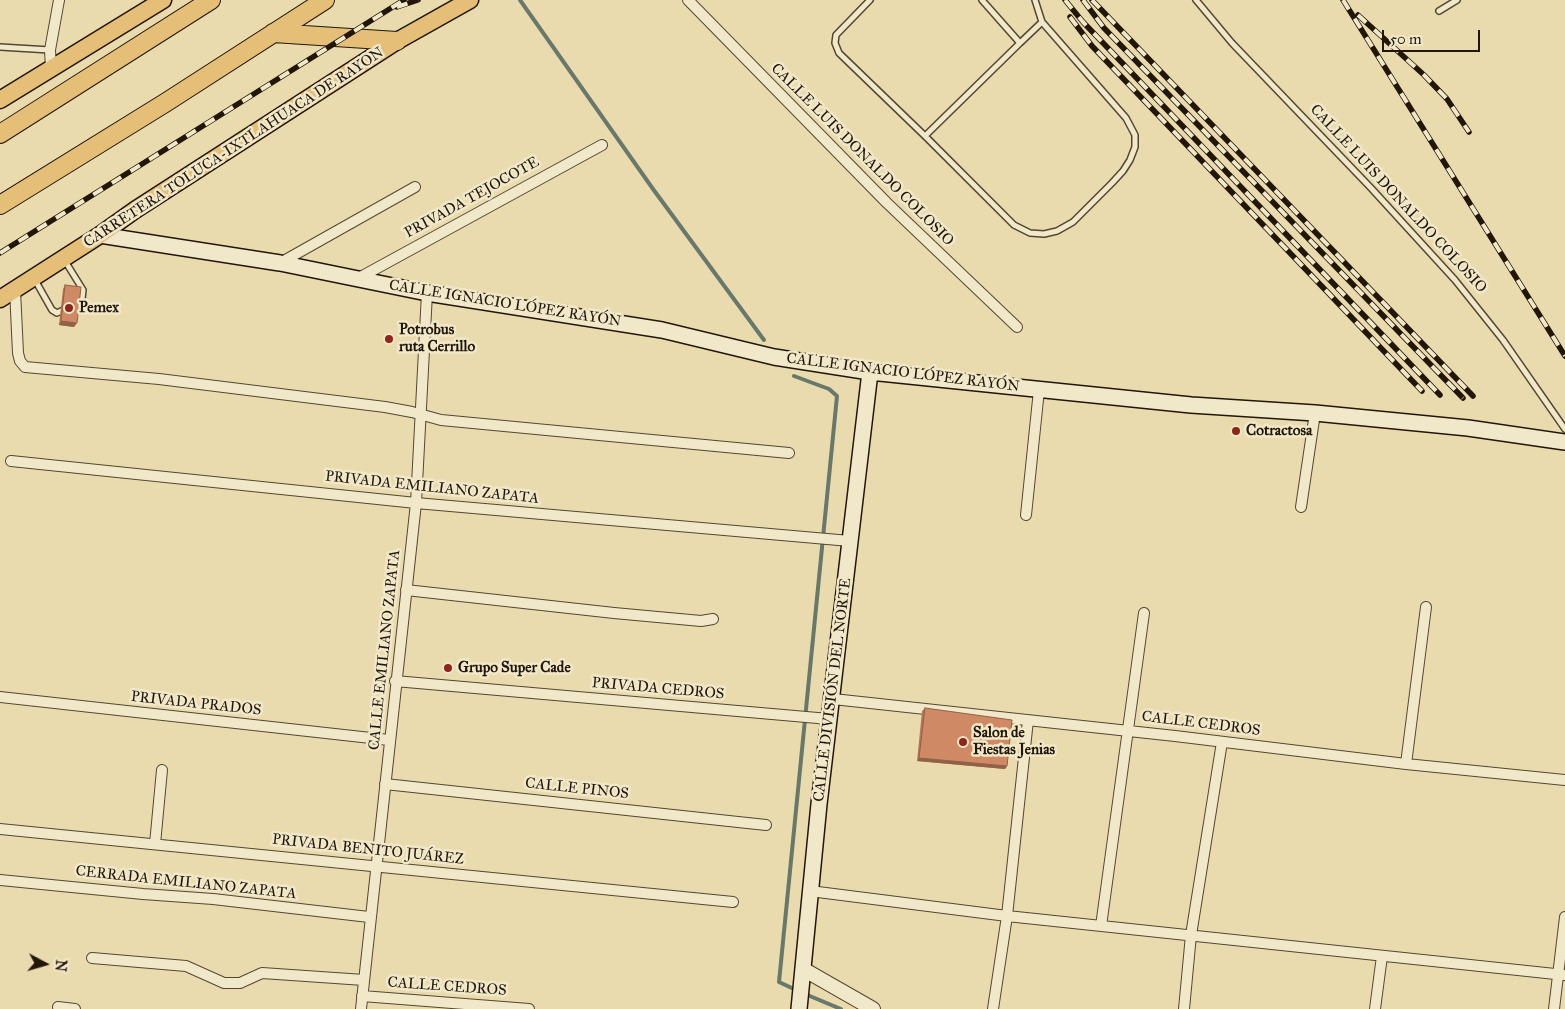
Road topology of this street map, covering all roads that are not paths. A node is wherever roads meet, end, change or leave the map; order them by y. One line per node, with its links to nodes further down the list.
1 (59, 0): 18 (street)
2 (163, 0): 19 (main road)
3 (211, 0): 21 (highway)
4 (324, 0): 14 (highway)
5 (470, 0): 15 (main road, CARRETERA TOLUCA-IXTLAHUACA DE RAYON)
6 (688, 0): 34 (street, CALLE LUIS DONALDO COLOSIO)
7 (870, 0): 22 (lane)
8 (982, 0): 16 (lane)
9 (1035, 0): 13 (lane)
10 (1196, 0): 39 (lane, CALLE LUIS DONALDO COLOSIO)
11 (1457, 0): 12 (lane)
12 (1439, 11)
13 (1042, 22): 16 (lane); 22 (lane)
14 (273, 33): 15 (highway); 25 (highway)
15 (396, 41): 26 (main road, CARRETERA TOLUCA-IXTLAHUACA DE RAYON)
16 (1020, 43): 22 (lane)
17 (0, 47): 18 (lane)
18 (50, 50): 19 (street)
19 (51, 68): 20 (main road)
20 (0, 100)
21 (0, 134)
22 (925, 136)
23 (602, 144): 30 (street, PRIVADA TEJOCOTE)
24 (415, 187): 28 (street)
25 (0, 205)
26 (100, 235): 27 (main road, CARRETERA TOLUCA-IXTLAHUACA DE RAYON); 28 (main road, CALLE IGNACIO LÓPEZ RAYÓN)
27 (64, 259): 29 (main road, CARRETERA TOLUCA-IXTLAHUACA DE RAYON); 29 (lane)
28 (280, 263): 30 (main road, CALLE IGNACIO LÓPEZ RAYÓN)
29 (34, 277): 31 (main road, CARRETERA TOLUCA-IXTLAHUACA DE RAYON)
30 (357, 279): 32 (main road, CALLE IGNACIO LÓPEZ RAYÓN)
31 (15, 290): 33 (main road, CARRETERA TOLUCA-IXTLAHUACA DE RAYON); 38 (street)
32 (428, 293): 35 (main road, CALLE IGNACIO LÓPEZ RAYÓN); 38 (street, CALLE EMILIANO ZAPATA)
33 (0, 299)
34 (1017, 327)
35 (870, 372): 36 (main road, CALLE IGNACIO LÓPEZ RAYÓN); 46 (main road, CALLE DIVISIÓN DEL NORTE)
36 (1039, 390): 37 (main road, CALLE IGNACIO LÓPEZ RAYÓN); 45 (street)
37 (1315, 413): 40 (main road, CALLE IGNACIO LÓPEZ RAYÓN); 44 (street)
38 (422, 415): 41 (street); 43 (street, CALLE EMILIANO ZAPATA)
39 (1565, 429)
40 (1565, 442)
41 (789, 453)
42 (12, 461): 43 (street, PRIVADA EMILIANO ZAPATA)
43 (416, 503): 46 (street, PRIVADA EMILIANO ZAPATA); 47 (street, CALLE EMILIANO ZAPATA)
44 (1301, 508)
45 (1026, 515)
46 (842, 541): 53 (main road, CALLE DIVISIÓN DEL NORTE)
47 (406, 590): 50 (street); 51 (street, CALLE EMILIANO ZAPATA)
48 (1426, 607): 59 (street)
49 (1144, 613): 56 (street)
50 (713, 619)
51 (395, 681): 54 (street, PRIVADA CEDROS); 57 (street, CALLE EMILIANO ZAPATA)
52 (0, 697): 57 (street, PRIVADA PRADOS)
53 (832, 699): 54 (main road, CALLE DIVISIÓN DEL NORTE); 55 (street, CALLE CEDROS)
54 (824, 718): 68 (main road, CALLE DIVISIÓN DEL NORTE)
55 (1028, 720): 56 (street, CALLE CEDROS); 70 (street)
56 (1128, 731): 58 (street, CALLE CEDROS); 73 (street)
57 (389, 740): 62 (street, CALLE EMILIANO ZAPATA)
58 (1222, 742): 59 (street, CALLE CEDROS); 74 (street)
59 (1406, 764): 61 (street, CALLE CEDROS)
60 (162, 770): 65 (street)
61 (1565, 780)
62 (385, 784): 63 (street, CALLE PINOS); 66 (street, CALLE EMILIANO ZAPATA)
63 (766, 824)
64 (0, 829): 65 (street, PRIVADA BENITO JUÁREZ)
65 (155, 844): 66 (street, PRIVADA BENITO JUÁREZ)
66 (376, 865): 69 (street, PRIVADA BENITO JUÁREZ); 71 (street, CALLE EMILIANO ZAPATA)
67 (0, 880): 71 (street, CERRADA EMILIANO ZAPATA)
68 (810, 891): 70 (street); 78 (main road, CALLE DIVISIÓN DEL NORTE)
69 (733, 902)
70 (1006, 916): 73 (street); 87 (street)
71 (370, 917): 79 (street, CALLE EMILIANO ZAPATA)
72 (1565, 917): 77 (street)
73 (1101, 926): 74 (street)
74 (1191, 935): 75 (street); 88 (street)
75 (1382, 956): 77 (street); 89 (street)
76 (92, 958): 79 (street)
77 (1561, 974): 90 (street)
78 (803, 975): 81 (main road, CALLE DIVISIÓN DEL NORTE); 86 (street)
79 (364, 980): 80 (street, CALLE EMILIANO ZAPATA)
80 (362, 996): 84 (street, CALLE EMILIANO ZAPATA); 85 (street, CALLE CEDROS)
81 (800, 1004)
82 (58, 1007): 83 (street)
83 (75, 1009)
84 (361, 1009)
85 (529, 1009)
86 (873, 1009)
87 (994, 1009)
88 (1184, 1009)
89 (1375, 1009)
90 (1554, 1009)

